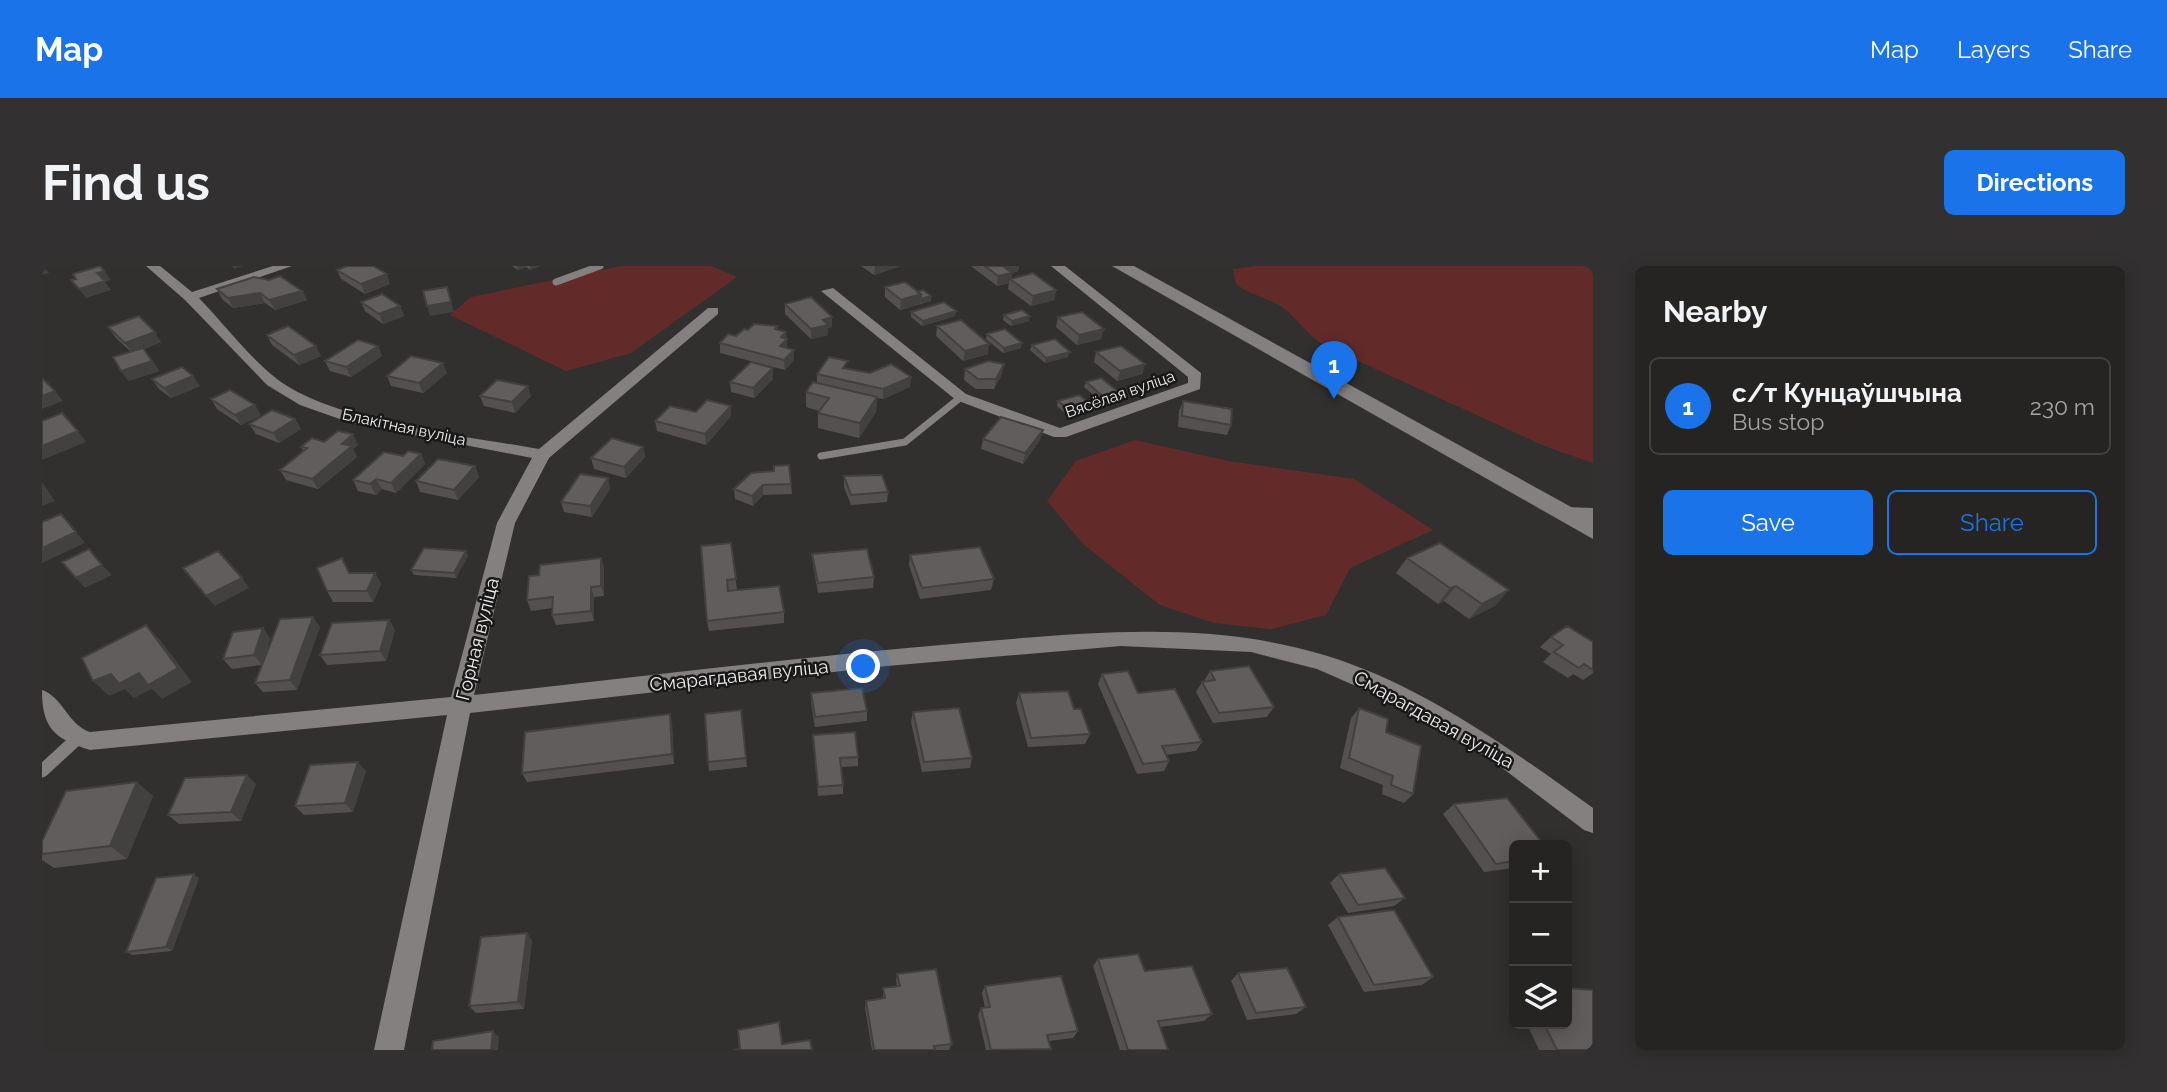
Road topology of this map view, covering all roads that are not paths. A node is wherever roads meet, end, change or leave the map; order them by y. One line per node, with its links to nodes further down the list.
1 (152, 266): 8 (street, Блакітная вуліца)
2 (286, 266): 8 (street)
3 (600, 266): 6 (lane)
4 (1057, 266): 10 (street, Вясёлая вуліца)
5 (1121, 266): 13 (street)
6 (556, 282)
7 (828, 291): 10 (street, Вясёлая вуліца)
8 (190, 297): 11 (street, Блакітная вуліца)
9 (713, 311): 11 (street, Горная вуліца)
10 (961, 397): 12 (lane)
11 (542, 455): 17 (street, Горная вуліца)
12 (821, 456)
13 (1565, 513): 14 (street); 15 (street)
14 (1593, 514)
15 (1593, 530)
16 (42, 699): 18 (street)
17 (460, 706): 18 (street, Смарагдавая вуліца); 20 (street, Смарагдавая вуліца); 21 (street, Горная вуліца)
18 (85, 739): 19 (lane)
19 (42, 771)
20 (1593, 822)
21 (389, 1050)

